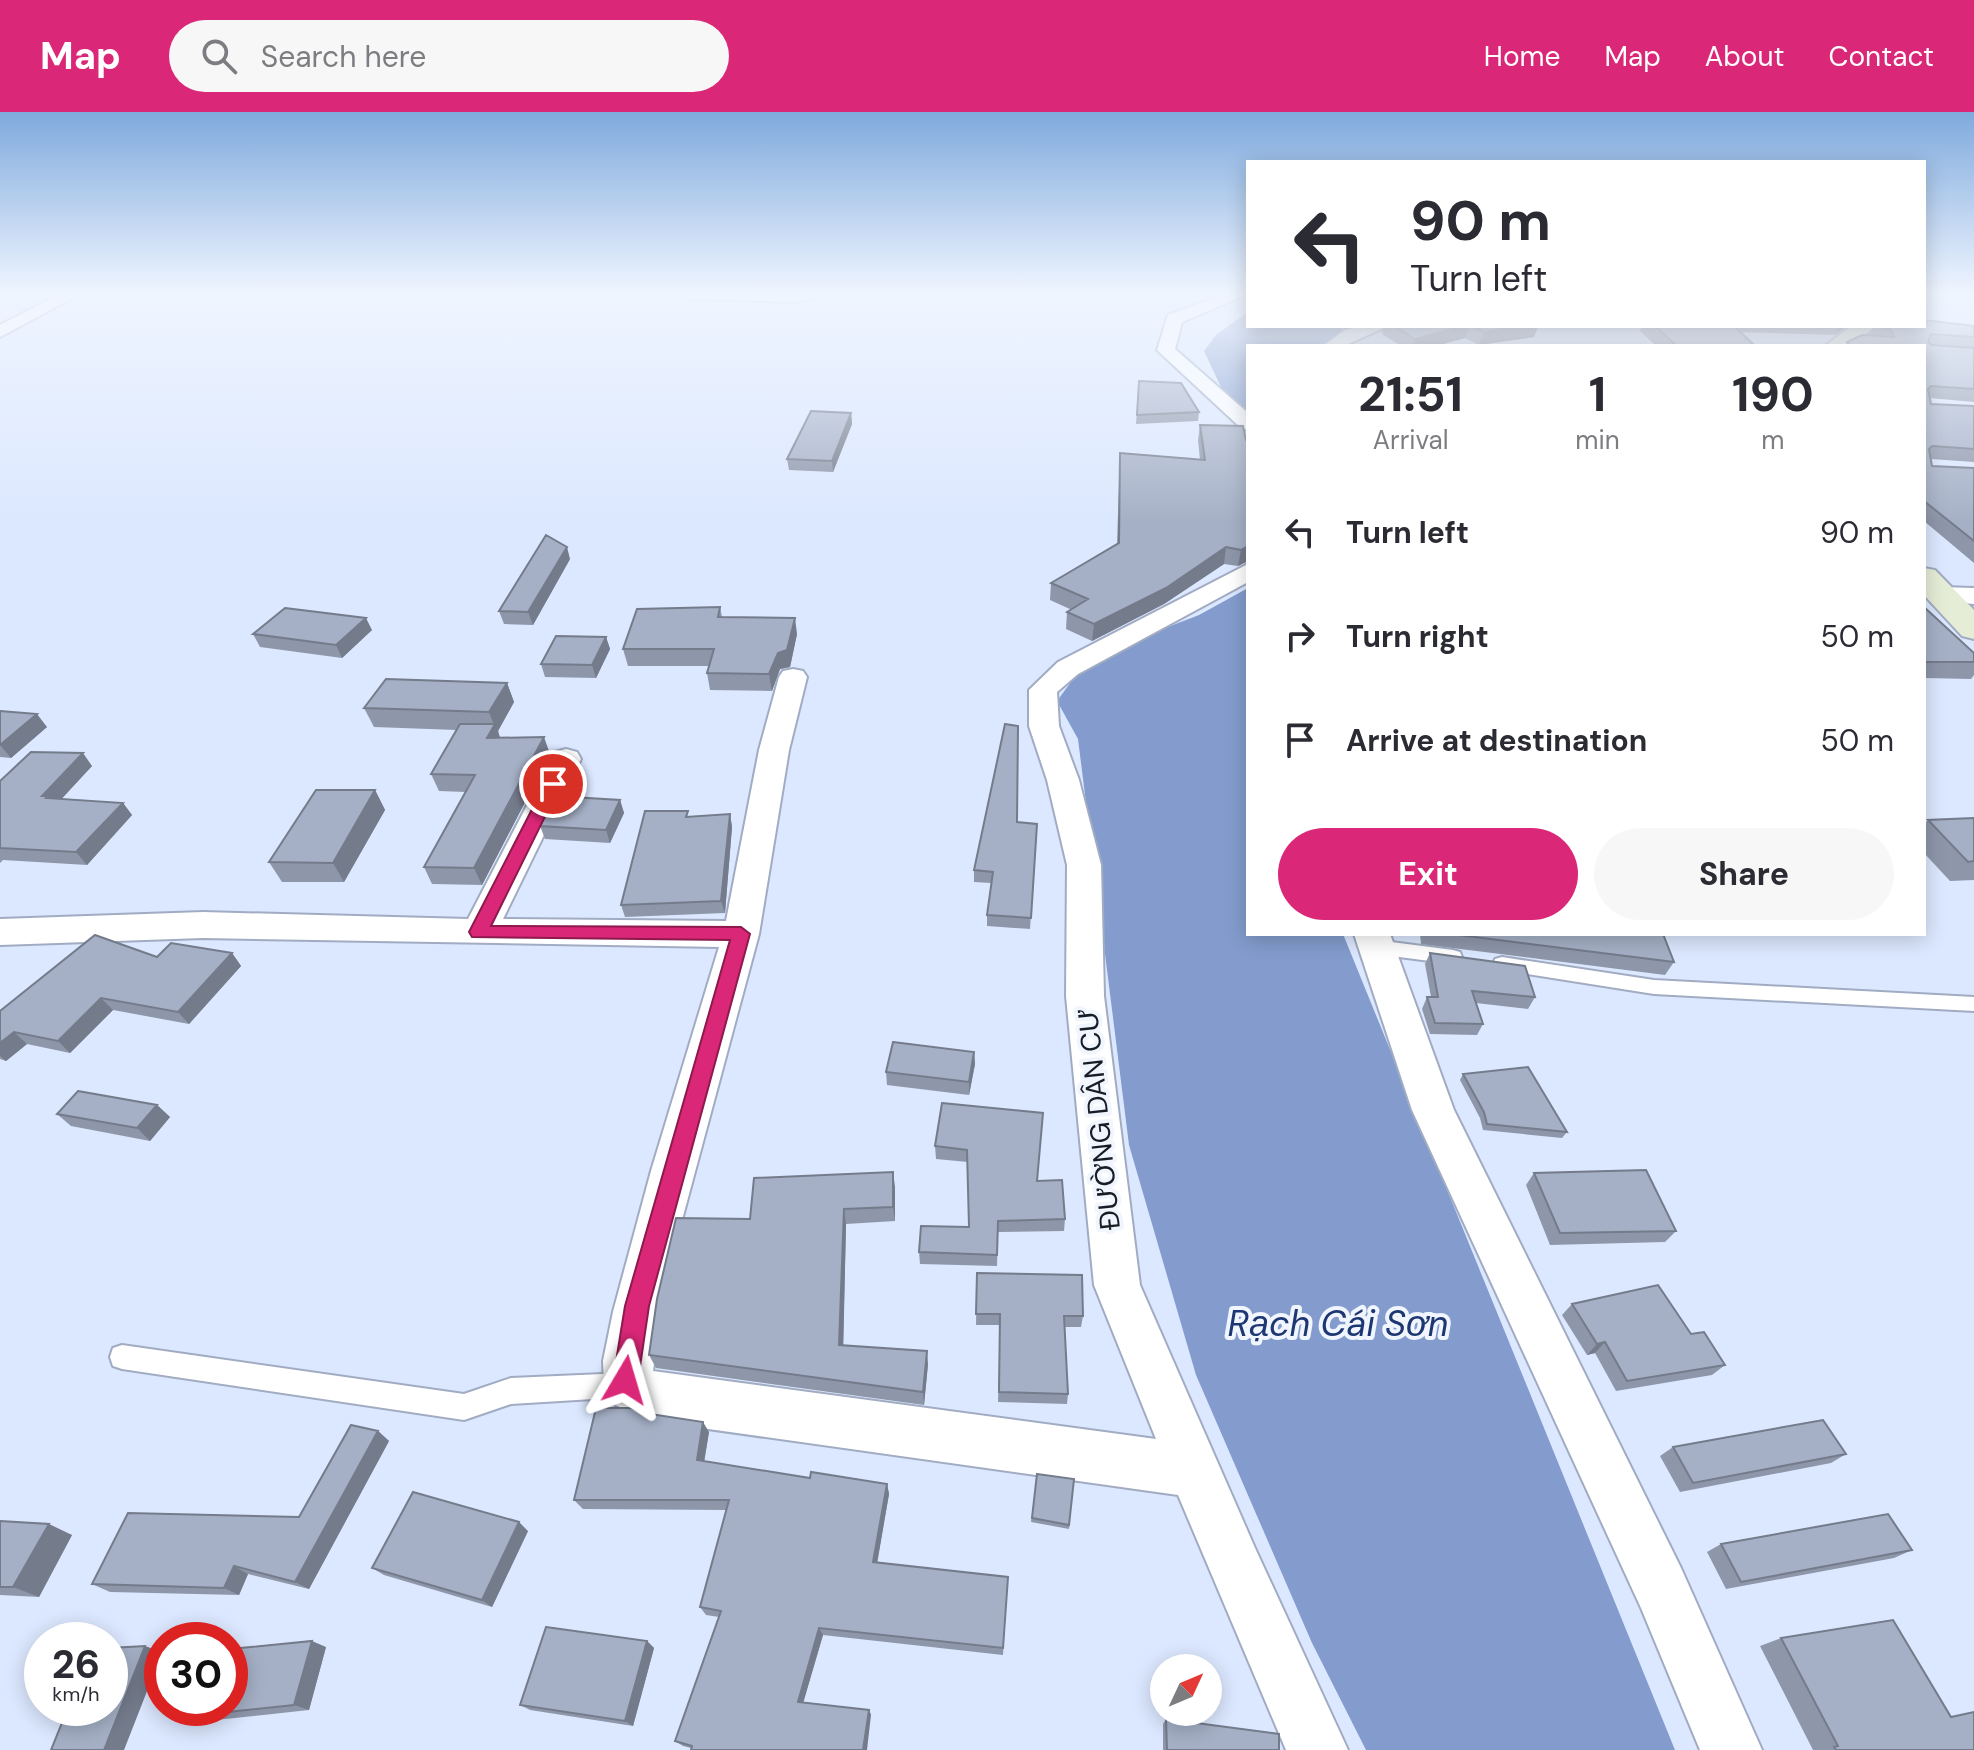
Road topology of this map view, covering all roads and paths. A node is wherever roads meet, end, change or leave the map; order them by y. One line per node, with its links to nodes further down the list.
1 (1189, 370): 2 (street)
2 (1246, 422)
3 (1246, 573): 16 (street, ĐƯỜNG DÂN CƯ)
4 (1932, 586): 5 (street); 6 (street)
5 (1974, 596)
6 (1974, 629)
7 (793, 677): 11 (street)
8 (566, 759): 10 (street)
9 (0, 932): 10 (street)
10 (479, 932): 11 (street)
11 (741, 934): 15 (street)
12 (1374, 940): 13 (lane); 18 (street)
13 (1974, 1004)
14 (122, 1357): 15 (lane)
15 (629, 1385): 16 (street)
16 (1195, 1471): 17 (street, ĐƯỜNG DÂN CƯ)
17 (1317, 1750)
18 (1731, 1750)

